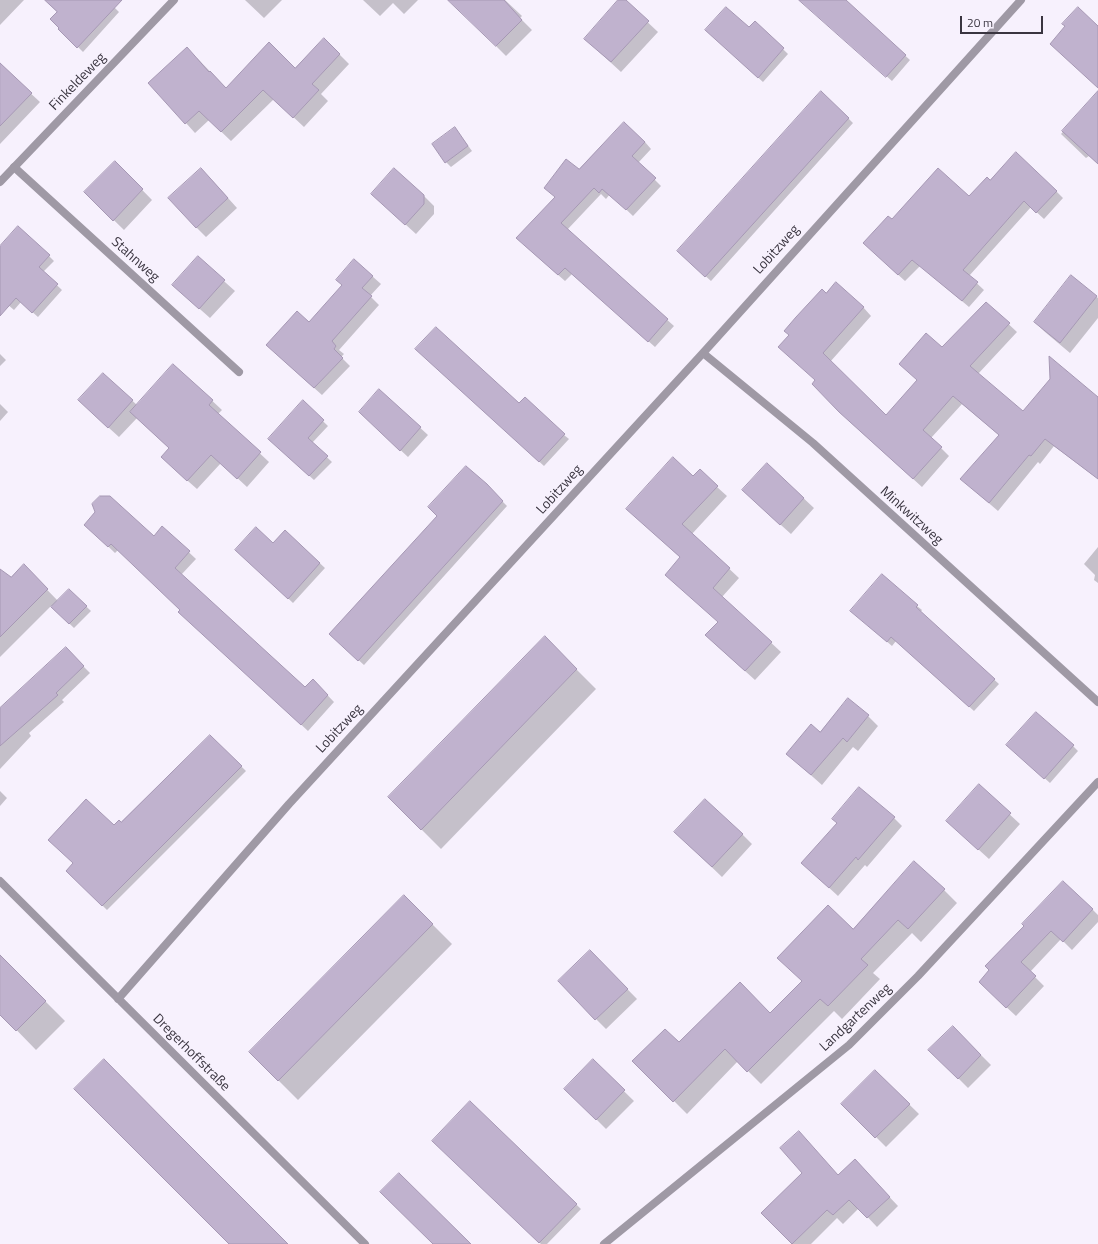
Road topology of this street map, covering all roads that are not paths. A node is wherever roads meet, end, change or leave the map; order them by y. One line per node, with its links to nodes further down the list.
1 (174, 0): 3 (street, Finkeldeweg)
2 (1021, 0): 5 (street, Lobitzweg)
3 (14, 166): 4 (street, Finkeldeweg); 6 (street, Stahnweg)
4 (0, 182)
5 (703, 353): 7 (street, Minkwitzweg); 10 (street, Lobitzweg)
6 (239, 372)
7 (1098, 702)
8 (1098, 782): 12 (street, Landgartenweg)
9 (0, 881): 10 (street, Dregerhoffstraße)
10 (118, 999): 11 (street, Dregerhoffstraße)
11 (364, 1244)
12 (604, 1244)

